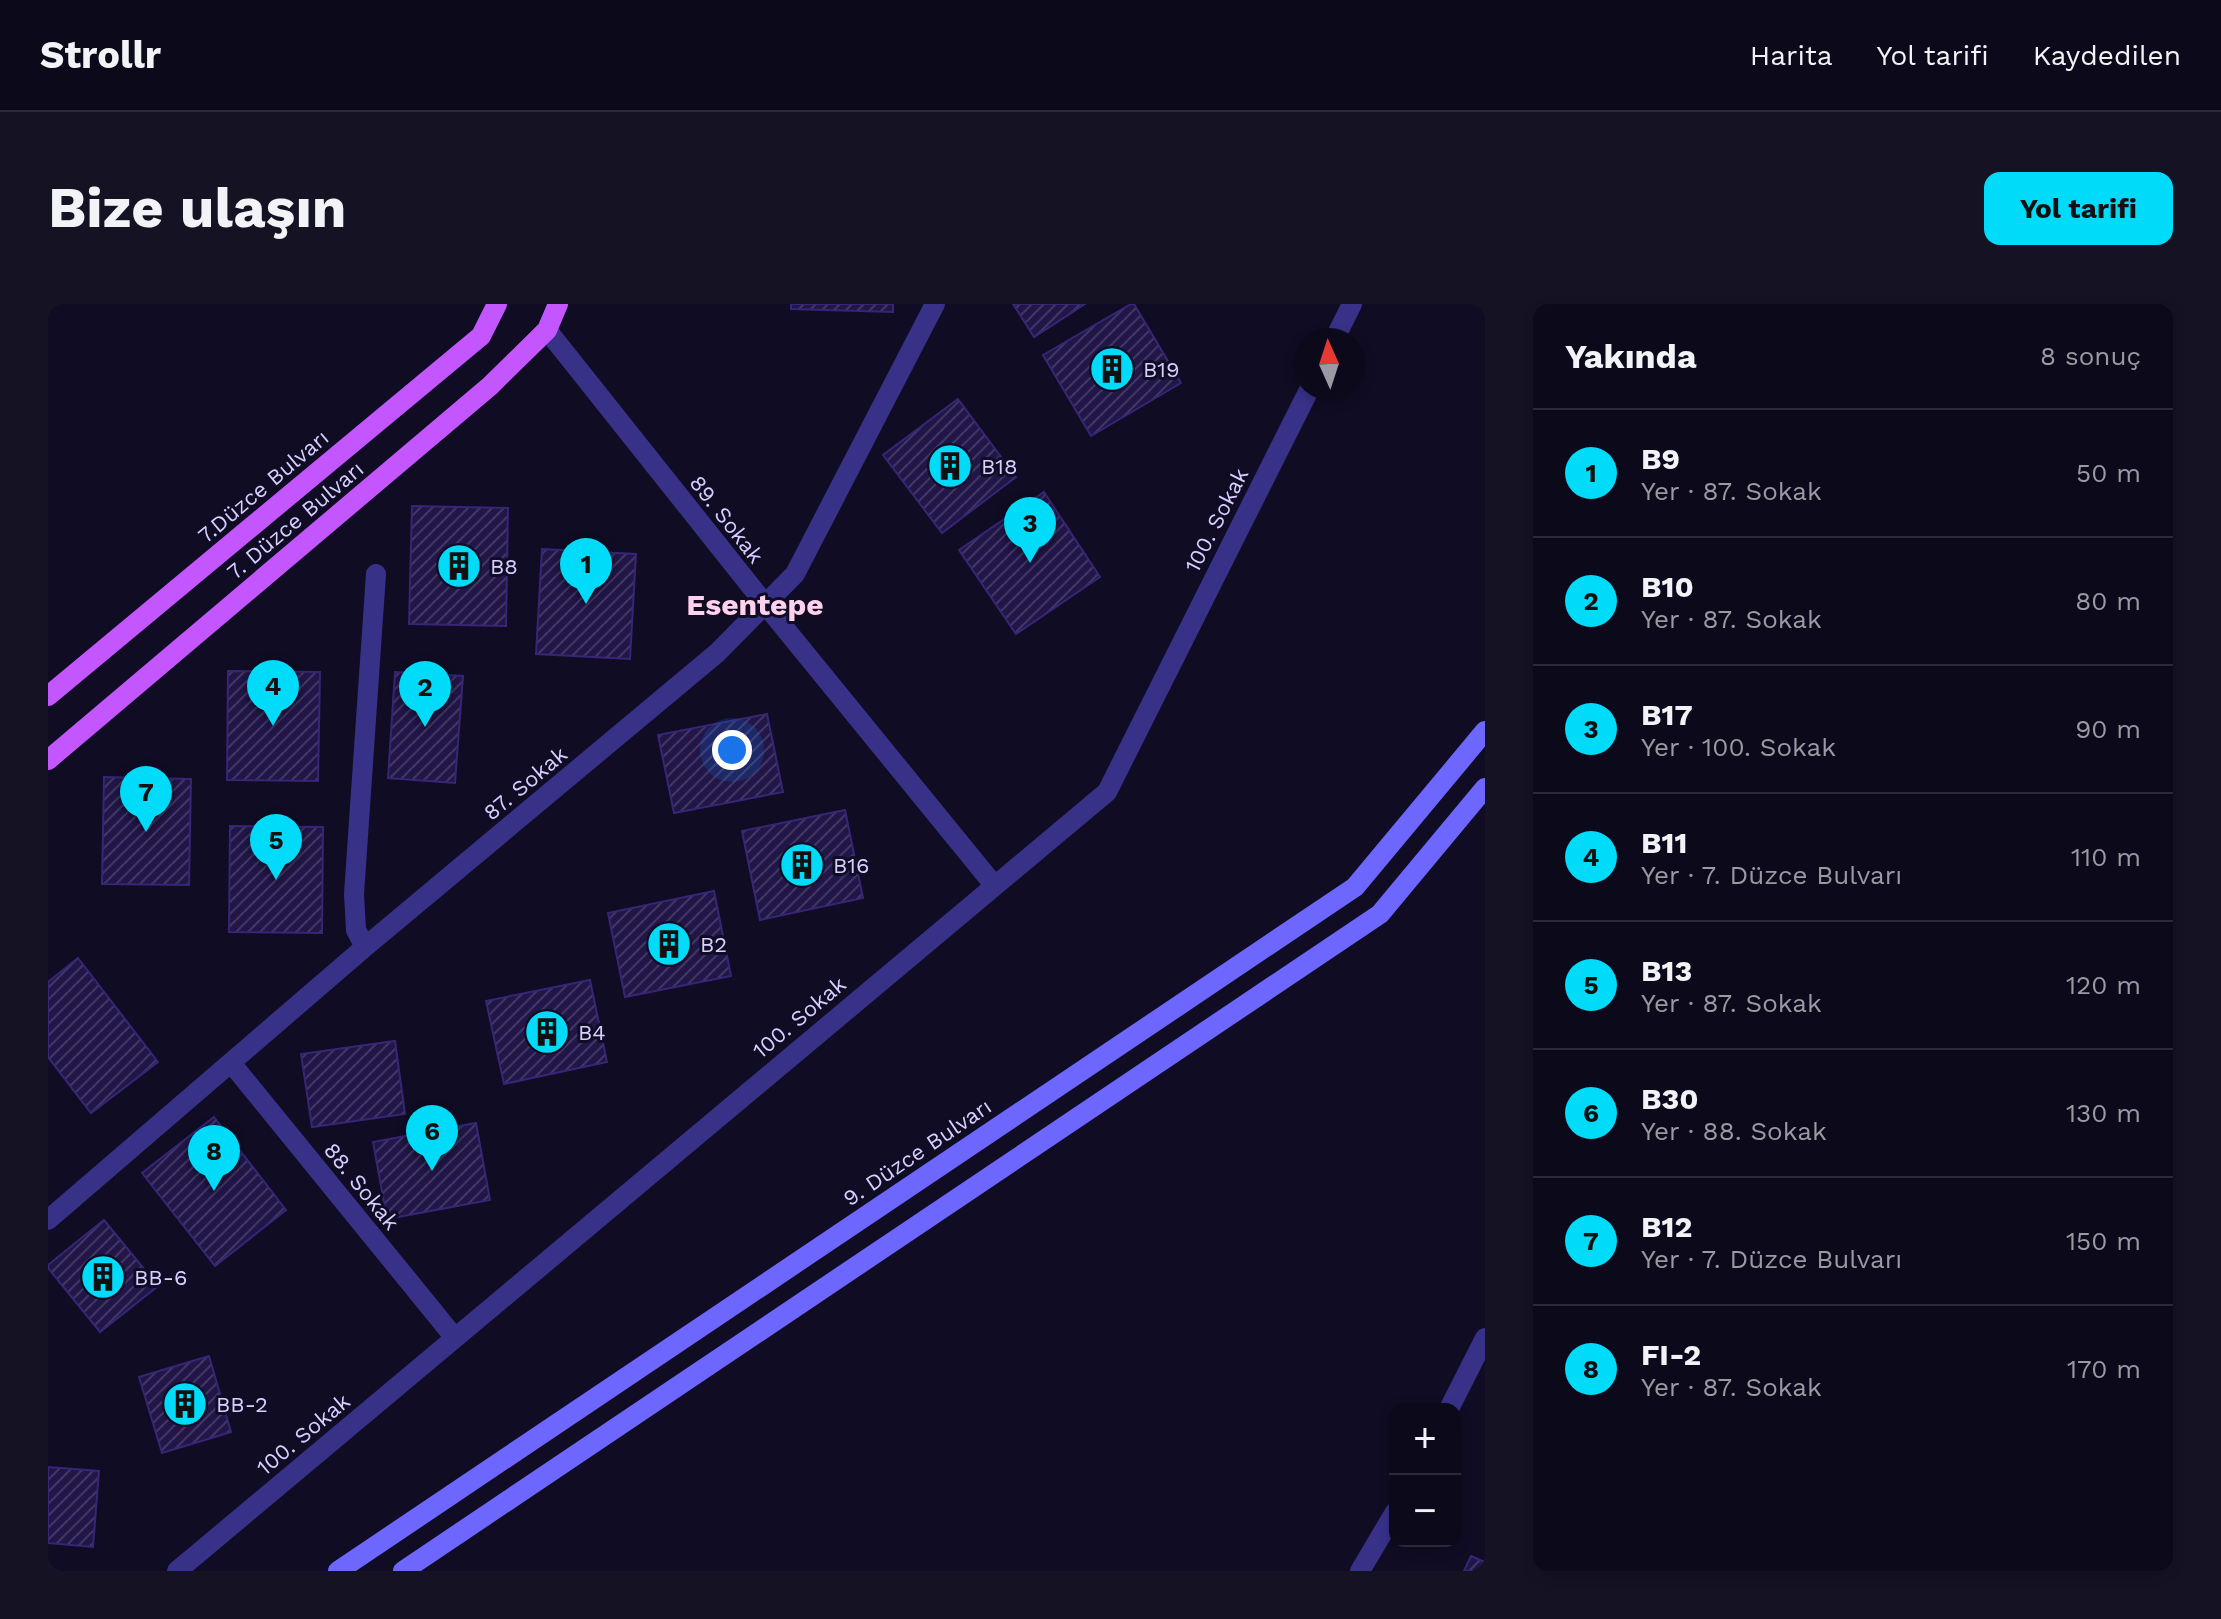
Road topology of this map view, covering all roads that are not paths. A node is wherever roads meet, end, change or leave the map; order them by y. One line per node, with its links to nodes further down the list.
1 (497, 304): 10 (main road, 7.Düzce Bulvarı)
2 (558, 304): 6 (main road, 7. Düzce Bulvarı)
3 (935, 304): 9 (street, 87. Sokak)
4 (1352, 304): 5 (street)
5 (1340, 328)
6 (547, 330): 9 (street, 89. Sokak); 12 (main road, 7. Düzce Bulvarı)
7 (1304, 400): 14 (street, 100. Sokak)
8 (376, 574): 15 (street)
9 (765, 604): 14 (street, 89. Sokak); 15 (street, 87. Sokak)
10 (48, 696)
11 (1485, 731): 23 (main road, 9. Düzce Bulvarı)
12 (48, 760)
13 (1485, 788): 24 (main road)
14 (994, 885): 18 (street, 100. Sokak)
15 (365, 947): 16 (street, 87. Sokak)
16 (232, 1064): 17 (street, 87. Sokak); 18 (street, 88. Sokak)
17 (48, 1220)
18 (455, 1338): 22 (street, 100. Sokak)
19 (1485, 1338): 20 (street)
20 (1452, 1403)
21 (1389, 1522): 25 (street)
22 (177, 1571)
23 (338, 1571)
24 (403, 1571)
25 (1360, 1571)

